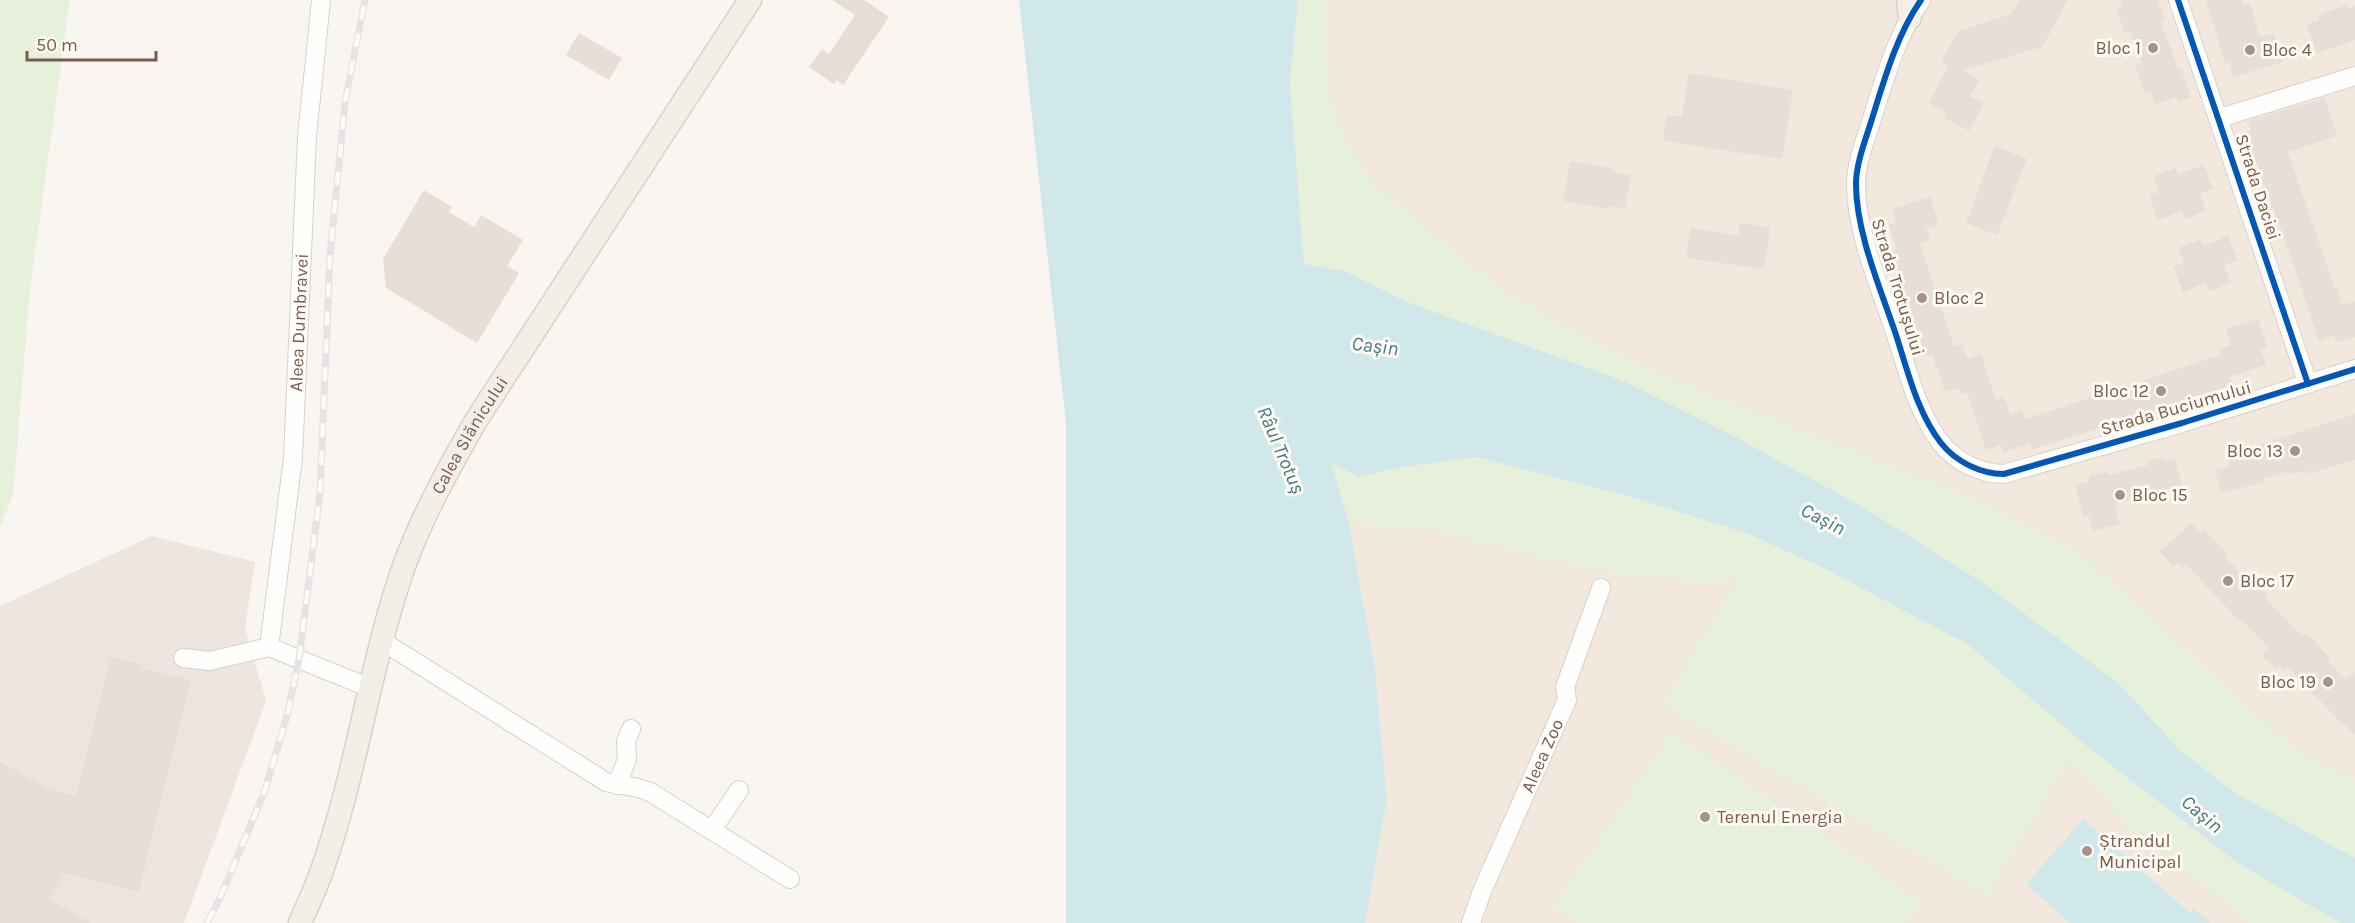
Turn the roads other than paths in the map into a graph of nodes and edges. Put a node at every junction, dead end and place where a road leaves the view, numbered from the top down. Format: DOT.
graph roads {
  1 [pos="321,0"];
  2 [pos="750,0"];
  3 [pos="2178,0"];
  4 [pos="1913,6"];
  5 [pos="2355,76"];
  6 [pos="2220,118"];
  7 [pos="2355,369"];
  8 [pos="2308,384"];
  9 [pos="2004,474"];
  10 [pos="1601,588"];
  11 [pos="382,641"];
  12 [pos="269,647"];
  13 [pos="183,658"];
  14 [pos="370,688"];
  15 [pos="631,729"];
  16 [pos="617,785"];
  17 [pos="739,790"];
  18 [pos="712,830"];
  19 [pos="790,879"];
  20 [pos="300,923"];
  21 [pos="1471,923"];
  1 -- 12 [label="street, Aleea Dumbravei"];
  2 -- 11 [label="main road, Calea Slănicului"];
  3 -- 6 [label="street, Strada Daciei"];
  4 -- 9 [label="street, Strada Trotușului"];
  5 -- 6 [label="street"];
  6 -- 8 [label="street, Strada Daciei"];
  7 -- 8 [label="street, Strada Buciumului"];
  8 -- 9 [label="street, Strada Buciumului"];
  10 -- 21 [label="street, Aleea Zoo"];
  11 -- 14 [label="main road, Calea Slănicului"];
  11 -- 16 [label="street"];
  12 -- 13 [label="street"];
  12 -- 14 [label="street"];
  14 -- 20 [label="main road, Calea Slănicului"];
  15 -- 16 [label="street"];
  16 -- 18 [label="street"];
  17 -- 18 [label="street"];
  18 -- 19 [label="street"];
}
